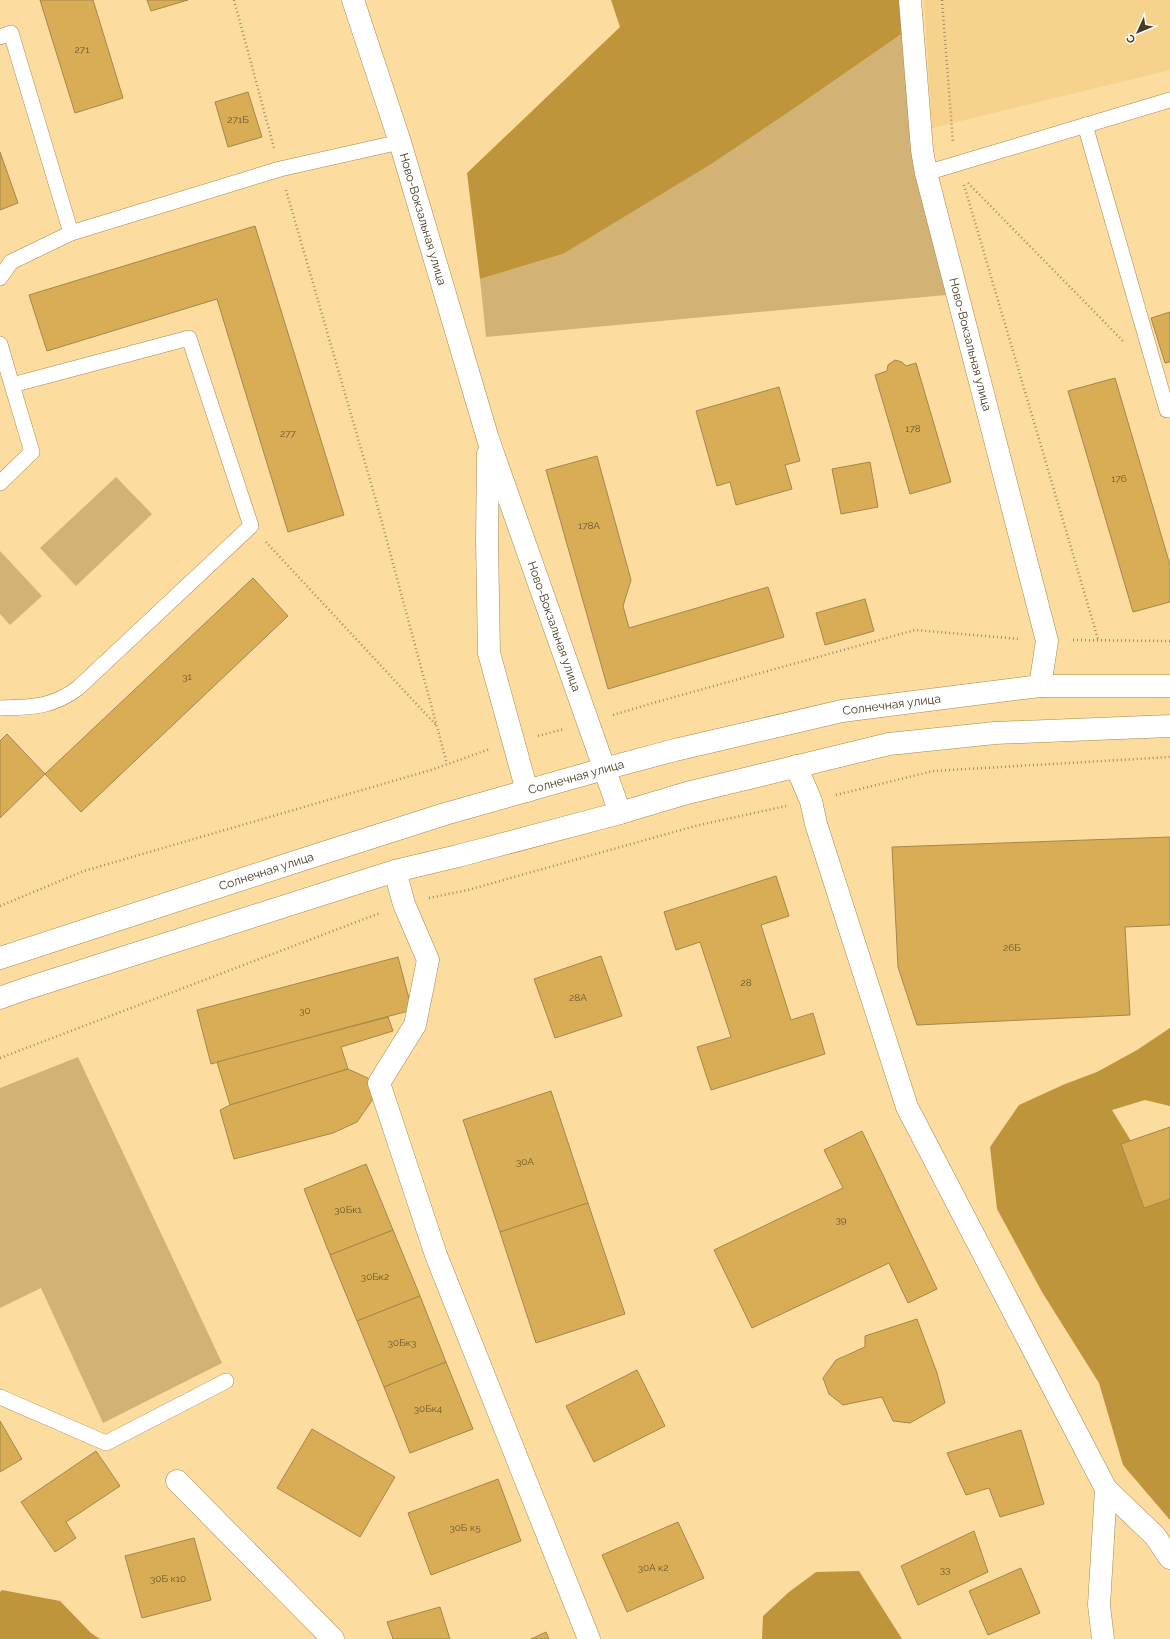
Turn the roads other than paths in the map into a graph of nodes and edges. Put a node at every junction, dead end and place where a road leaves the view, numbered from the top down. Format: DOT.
graph roads {
  1 [pos="353,0"];
  2 [pos="910,0"];
  3 [pos="0,36"];
  4 [pos="1170,100"];
  5 [pos="1085,125"];
  6 [pos="400,142"];
  7 [pos="926,173"];
  8 [pos="71,233"];
  9 [pos="0,278"];
  10 [pos="0,344"];
  11 [pos="12,385"];
  12 [pos="1170,410"];
  13 [pos="488,439"];
  14 [pos="0,483"];
  15 [pos="1040,686"];
  16 [pos="1170,686"];
  17 [pos="0,708"];
  18 [pos="1170,726"];
  19 [pos="796,766"];
  20 [pos="604,768"];
  21 [pos="527,792"];
  22 [pos="620,813"];
  23 [pos="395,871"];
  24 [pos="0,958"];
  25 [pos="0,998"];
  26 [pos="226,1381"];
  27 [pos="0,1397"];
  28 [pos="177,1481"];
  29 [pos="1106,1489"];
  30 [pos="1170,1558"];
  31 [pos="333,1639"];
  32 [pos="589,1639"];
  33 [pos="1103,1639"];
  1 -- 6 [label="street, Ново-Вокзальная улица"];
  2 -- 7 [label="street, Ново-Вокзальная улица"];
  3 -- 8 [label="lane"];
  4 -- 5 [label="lane"];
  5 -- 7 [label="lane"];
  5 -- 12 [label="lane"];
  6 -- 8 [label="lane"];
  6 -- 13 [label="street, Ново-Вокзальная улица"];
  7 -- 15 [label="street, Ново-Вокзальная улица"];
  8 -- 9 [label="lane"];
  10 -- 11 [label="lane"];
  11 -- 14 [label="lane"];
  11 -- 17 [label="lane"];
  13 -- 20 [label="street, Ново-Вокзальная улица"];
  13 -- 21 [label="street, Ново-Вокзальная улица"];
  15 -- 16 [label="street, Солнечная улица"];
  15 -- 20 [label="street, Солнечная улица"];
  18 -- 19 [label="street"];
  19 -- 22 [label="street"];
  19 -- 29 [label="street"];
  20 -- 21 [label="street, Солнечная улица"];
  20 -- 22 [label="street, Ново-Вокзальная улица"];
  21 -- 24 [label="street, Солнечная улица"];
  22 -- 23 [label="street"];
  23 -- 25 [label="street"];
  23 -- 32 [label="street"];
  26 -- 27 [label="lane"];
  28 -- 31 [label="street"];
  29 -- 30 [label="street"];
  29 -- 33 [label="street"];
}
